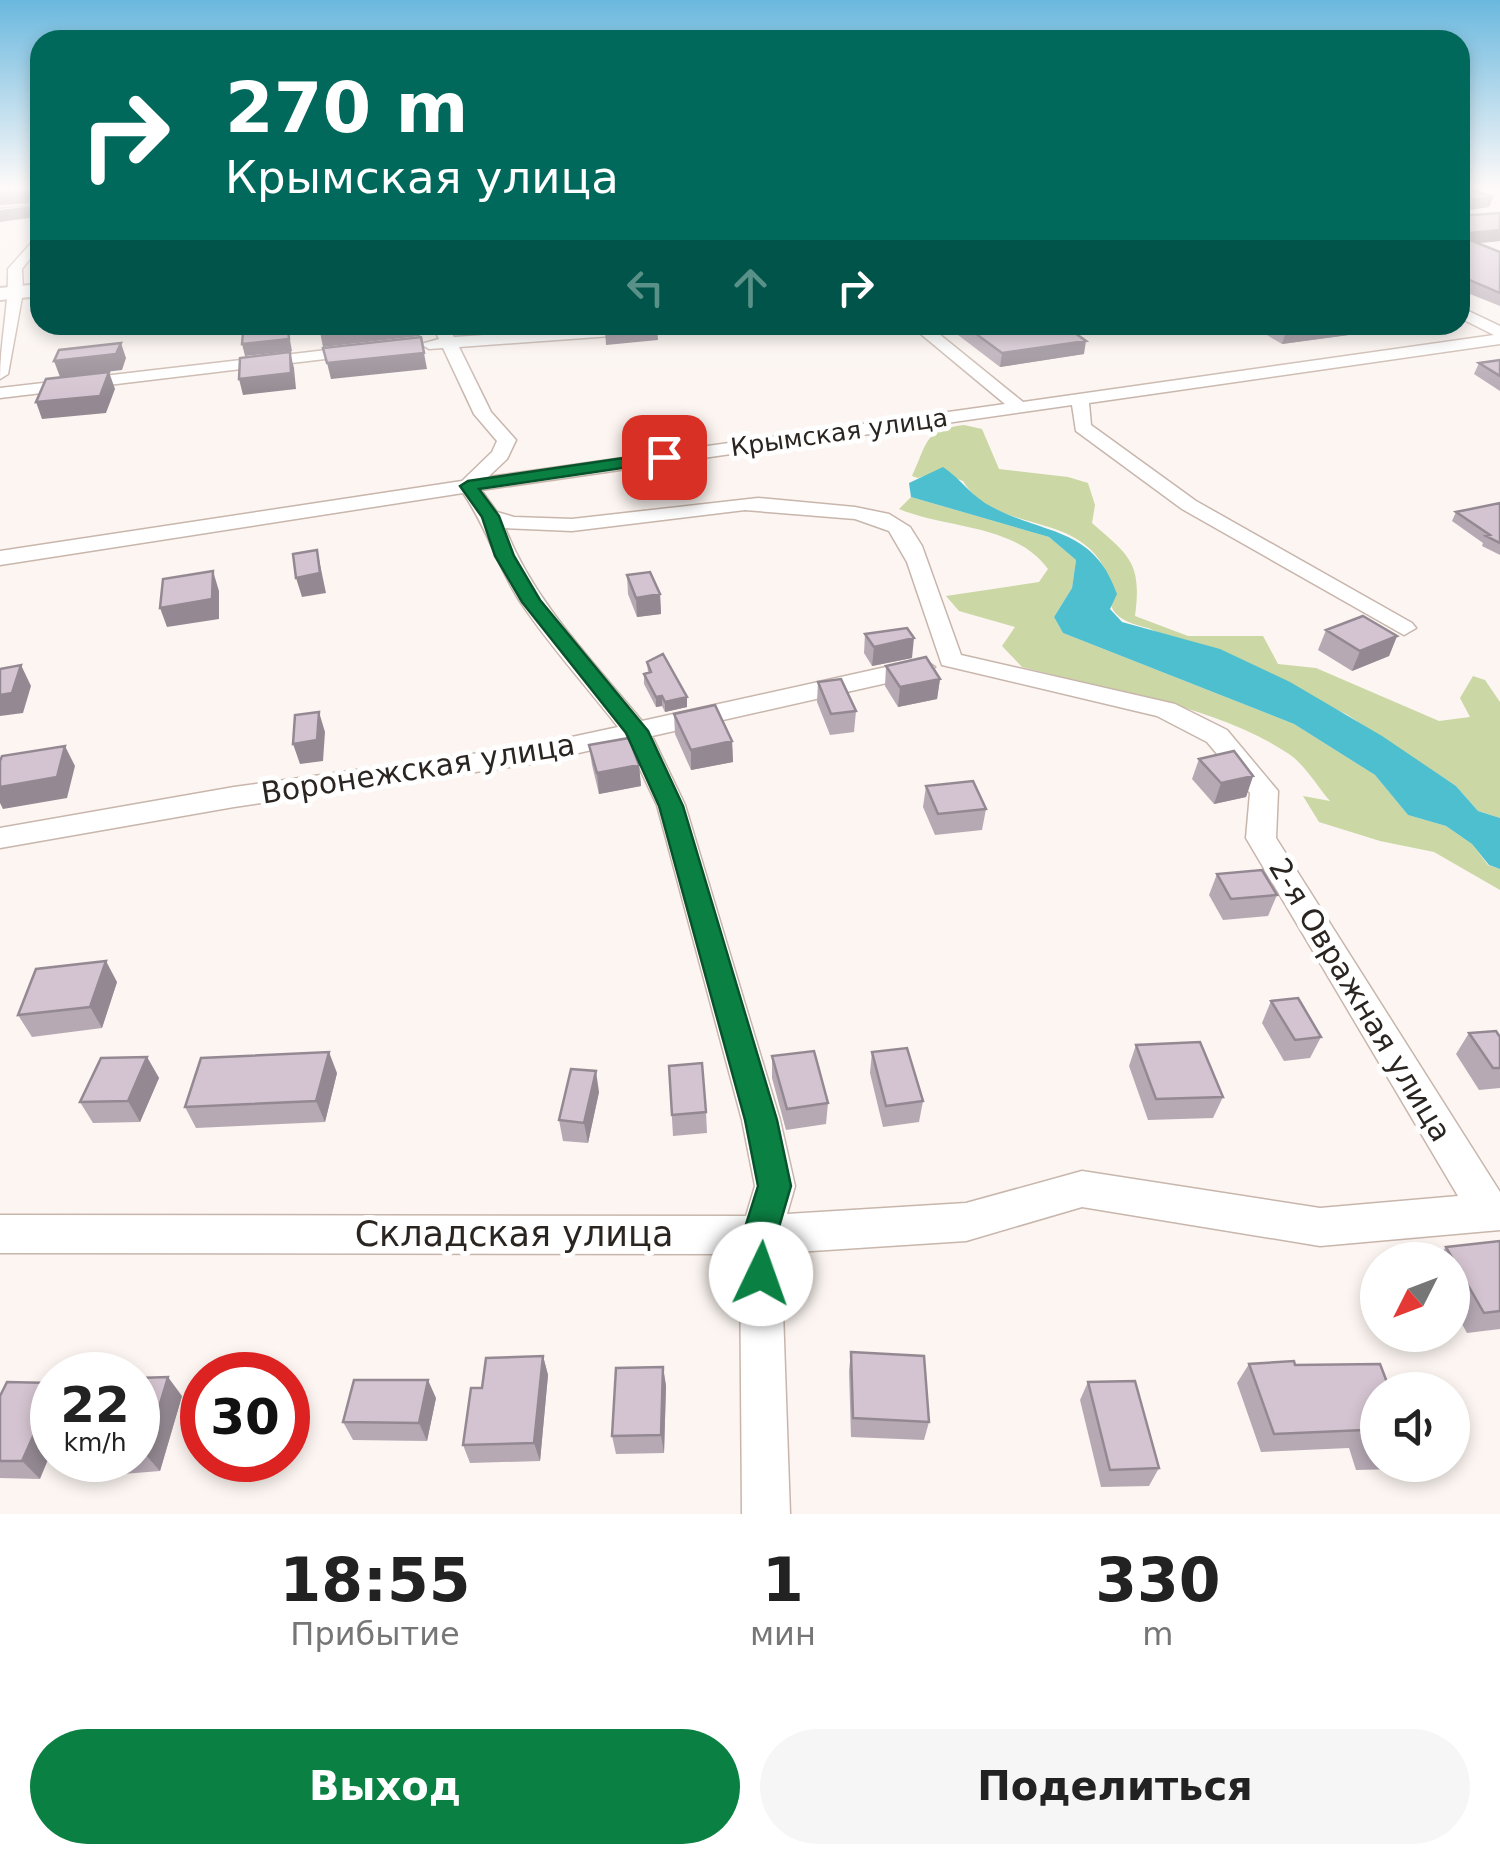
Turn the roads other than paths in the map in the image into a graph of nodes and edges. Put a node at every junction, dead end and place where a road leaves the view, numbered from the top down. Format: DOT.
graph roads {
  1 [pos="24,257"];
  2 [pos="8,293"];
  3 [pos="1470,317"];
  4 [pos="1500,332"];
  5 [pos="494,335"];
  6 [pos="930,335"];
  7 [pos="434,338"];
  8 [pos="1500,340"];
  9 [pos="385,348"];
  10 [pos="0,374"];
  11 [pos="0,393"];
  12 [pos="1080,397"];
  13 [pos="1018,406"];
  14 [pos="468,486"];
  15 [pos="490,516"];
  16 [pos="0,558"];
  17 [pos="1404,628"];
  18 [pos="951,660"];
  19 [pos="636,731"];
  20 [pos="0,838"];
  21 [pos="1495,1211"];
  22 [pos="0,1234"];
  23 [pos="760,1234"];
  24 [pos="766,1514"];
  1 -- 2 [label="street"];
  2 -- 10 [label="street"];
  3 -- 4 [label="street"];
  5 -- 7 [label="street"];
  6 -- 13 [label="street"];
  7 -- 14 [label="street"];
  8 -- 12 [label="street, Крымская улица"];
  9 -- 11 [label="street"];
  12 -- 13 [label="street, Крымская улица"];
  12 -- 17 [label="street"];
  13 -- 14 [label="street, Крымская улица"];
  14 -- 15 [label="street"];
  14 -- 16 [label="street, Крымская улица"];
  15 -- 18 [label="street"];
  15 -- 19 [label="street"];
  18 -- 19 [label="street, Воронежская улица"];
  18 -- 21 [label="street, 2-я Овражная улица"];
  19 -- 20 [label="street, Воронежская улица"];
  19 -- 23 [label="street"];
  21 -- 23 [label="street, Складская улица"];
  22 -- 23 [label="street, Складская улица"];
  23 -- 24 [label="street"];
}
